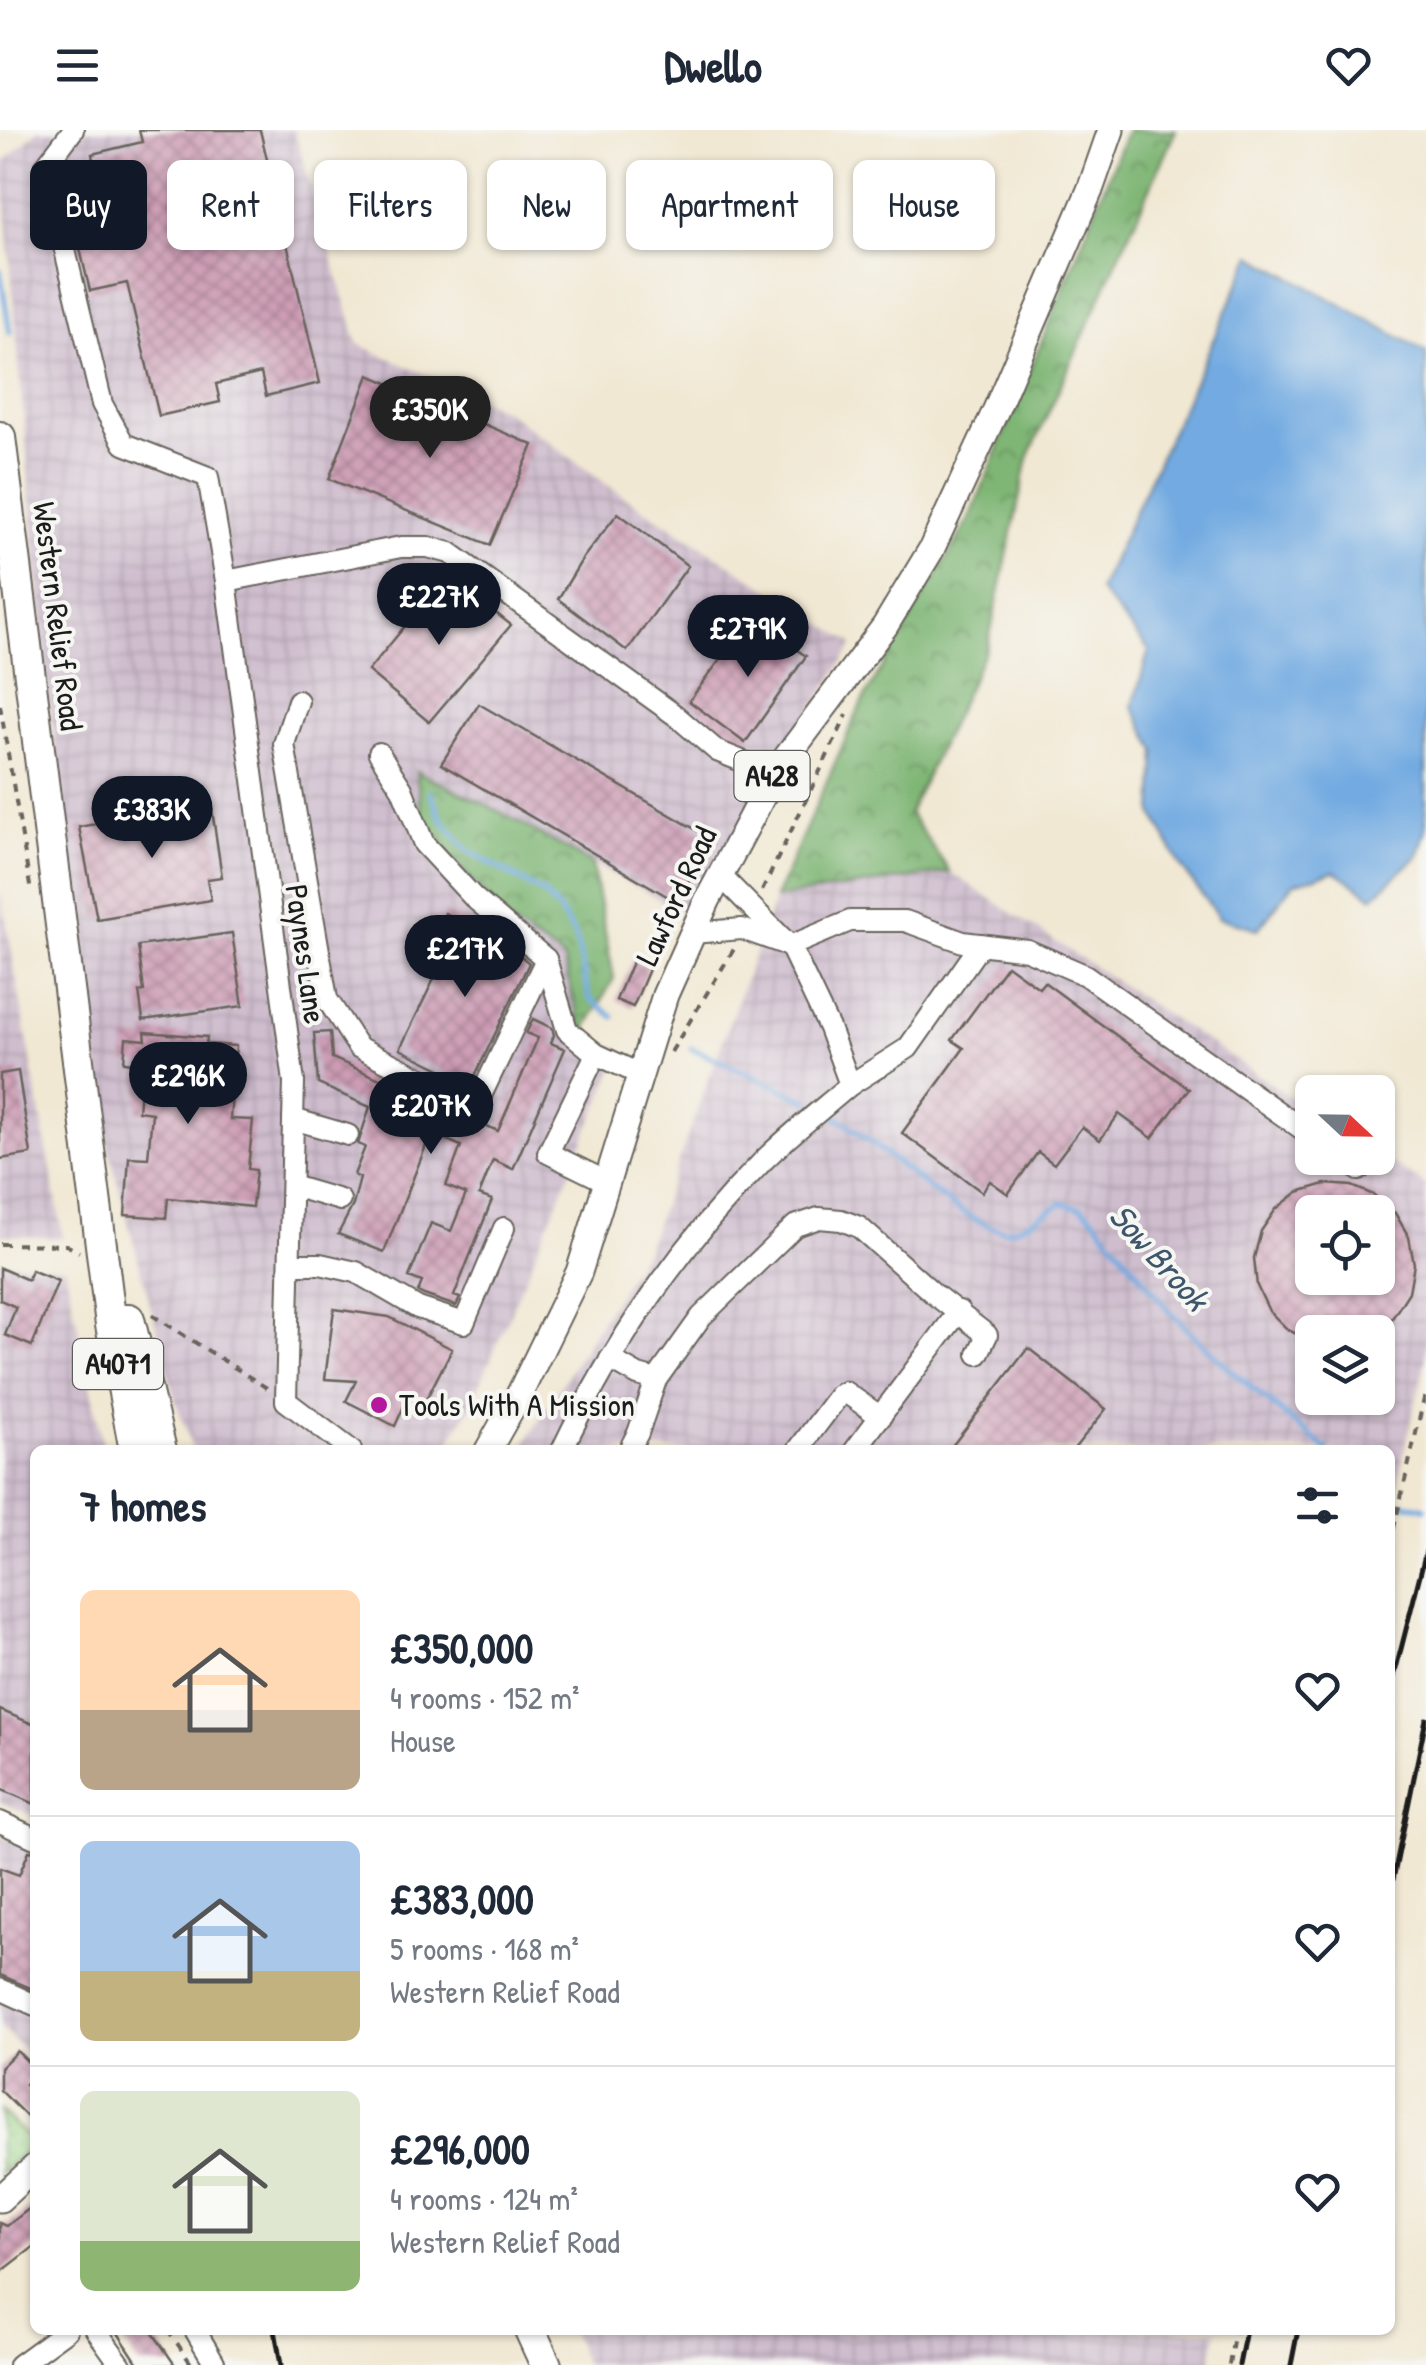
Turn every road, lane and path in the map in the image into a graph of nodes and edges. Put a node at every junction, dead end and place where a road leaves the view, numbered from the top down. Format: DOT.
graph roads {
  1 [pos="74,130"];
  2 [pos="1112,130"];
  3 [pos="0,437"];
  4 [pos="226,580"];
  5 [pos="298,701"];
  6 [pos="0,705"];
  7 [pos="379,753"];
  8 [pos="774,774"];
  9 [pos="720,874"];
  10 [pos="32,895"];
  11 [pos="692,934"];
  12 [pos="981,944"];
  13 [pos="790,946"];
  14 [pos="546,959"];
  15 [pos="596,1054"];
  16 [pos="638,1074"];
  17 [pos="850,1085"];
  18 [pos="294,1119"];
  19 [pos="1295,1124"];
  20 [pos="348,1135"];
  21 [pos="90,1161"];
  22 [pos="607,1182"];
  23 [pos="292,1186"];
  24 [pos="340,1200"];
  25 [pos="504,1228"];
  26 [pos="0,1244"];
  27 [pos="92,1260"];
  28 [pos="290,1264"];
  29 [pos="959,1311"];
  30 [pos="140,1318"];
  31 [pos="978,1354"];
  32 [pos="610,1359"];
  33 [pos="656,1380"];
  34 [pos="1426,1390"];
  35 [pos="286,1401"];
  36 [pos="881,1417"];
  37 [pos="135,1445"];
  38 [pos="160,1445"];
  39 [pos="344,1445"];
  40 [pos="491,1445"];
  41 [pos="565,1445"];
  42 [pos="632,1445"];
  43 [pos="802,1445"];
  44 [pos="860,1445"];
  45 [pos="1395,1523"];
  46 [pos="2,1828"];
  47 [pos="30,1836"];
  48 [pos="0,1989"];
  49 [pos="30,2004"];
  50 [pos="30,2172"];
  51 [pos="0,2199"];
  52 [pos="60,2335"];
  53 [pos="100,2335"];
  54 [pos="171,2335"];
  55 [pos="198,2335"];
  56 [pos="532,2335"];
  57 [pos="1235,2335"];
  58 [pos="214,2362"];
  59 [pos="19,2365"];
  60 [pos="121,2365"];
  61 [pos="192,2365"];
  62 [pos="546,2365"];
  63 [pos="1229,2365"];
  1 -- 4 [label="street, Paynes Lane"];
  2 -- 8 [label="main road, Lawford Road / A428"];
  3 -- 21 [label="highway, Western Relief Road / A4071"];
  4 -- 8 [label="street"];
  4 -- 18 [label="street, Paynes Lane"];
  5 -- 14 [label="street"];
  6 -- 10 [label="path"];
  7 -- 14 [label="street"];
  8 -- 9 [label="main road, Lawford Road / A428"];
  9 -- 11 [label="main road, Lawford Road / A428"];
  9 -- 13 [label="street"];
  11 -- 13 [label="street"];
  11 -- 16 [label="main road, Lawford Road / A428"];
  12 -- 13 [label="street"];
  12 -- 17 [label="street"];
  12 -- 19 [label="street"];
  13 -- 17 [label="street"];
  14 -- 15 [label="street"];
  15 -- 16 [label="street"];
  15 -- 22 [label="street"];
  16 -- 22 [label="main road, Lawford Road / A428"];
  17 -- 32 [label="street"];
  18 -- 20 [label="street"];
  18 -- 23 [label="street, Paynes Lane"];
  21 -- 37 [label="highway, Western Relief Road / A4071"];
  21 -- 38 [label="highway, Western Relief Road / A4071"];
  22 -- 40 [label="main road, Lawford Road / A428"];
  23 -- 24 [label="street"];
  23 -- 28 [label="street, Paynes Lane"];
  25 -- 28 [label="street"];
  26 -- 27 [label="path"];
  28 -- 35 [label="street, Paynes Lane"];
  29 -- 31 [label="street"];
  29 -- 33 [label="street"];
  29 -- 36 [label="street"];
  30 -- 35 [label="path"];
  32 -- 33 [label="street"];
  32 -- 41 [label="street"];
  33 -- 42 [label="street"];
  34 -- 45 [label="path"];
  35 -- 39 [label="street"];
  36 -- 43 [label="street"];
  36 -- 44 [label="street"];
  46 -- 47 [label="street"];
  48 -- 49 [label="street"];
  50 -- 51 [label="main road"];
  52 -- 59 [label="street"];
  53 -- 60 [label="street"];
  54 -- 61 [label="path"];
  55 -- 58 [label="street"];
  56 -- 62 [label="highway"];
  57 -- 63 [label="path"];
}
